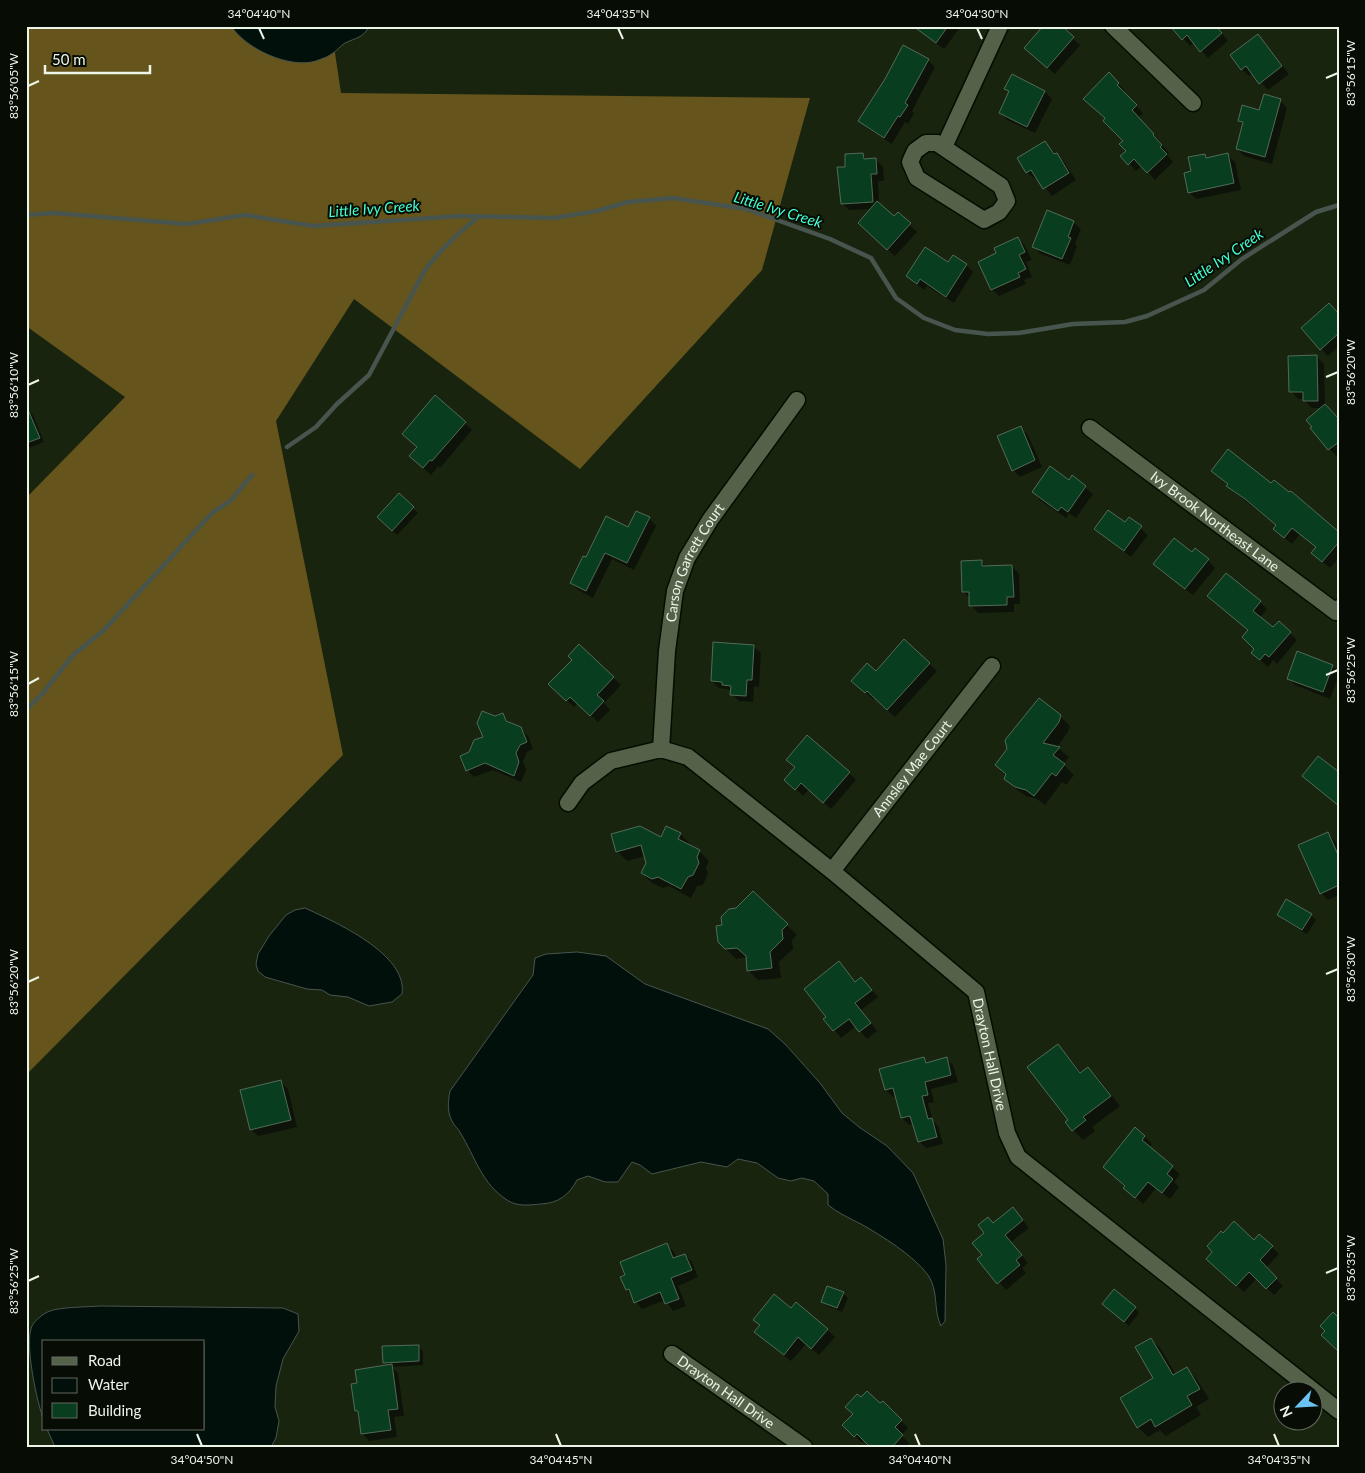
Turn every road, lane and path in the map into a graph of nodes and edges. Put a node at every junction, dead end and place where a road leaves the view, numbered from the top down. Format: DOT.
graph roads {
  1 [pos="1000,26"];
  2 [pos="1113,26"];
  3 [pos="1193,103"];
  4 [pos="944,148"];
  5 [pos="797,400"];
  6 [pos="1090,428"];
  7 [pos="1339,608"];
  8 [pos="992,666"];
  9 [pos="661,749"];
  10 [pos="568,803"];
  11 [pos="832,870"];
  12 [pos="672,1354"];
  13 [pos="1339,1411"];
  14 [pos="804,1447"];
  1 -- 4 [label="street"];
  2 -- 3 [label="street"];
  4 -- 4 [label="street"];
  5 -- 9 [label="street, Carson Garrett Court"];
  6 -- 7 [label="street, Ivy Brook Northeast Lane"];
  8 -- 11 [label="street, Annsley Mae Court"];
  9 -- 10 [label="street"];
  9 -- 11 [label="street, Drayton Hall Drive"];
  11 -- 13 [label="street, Drayton Hall Drive"];
  12 -- 14 [label="street, Drayton Hall Drive"];
}
